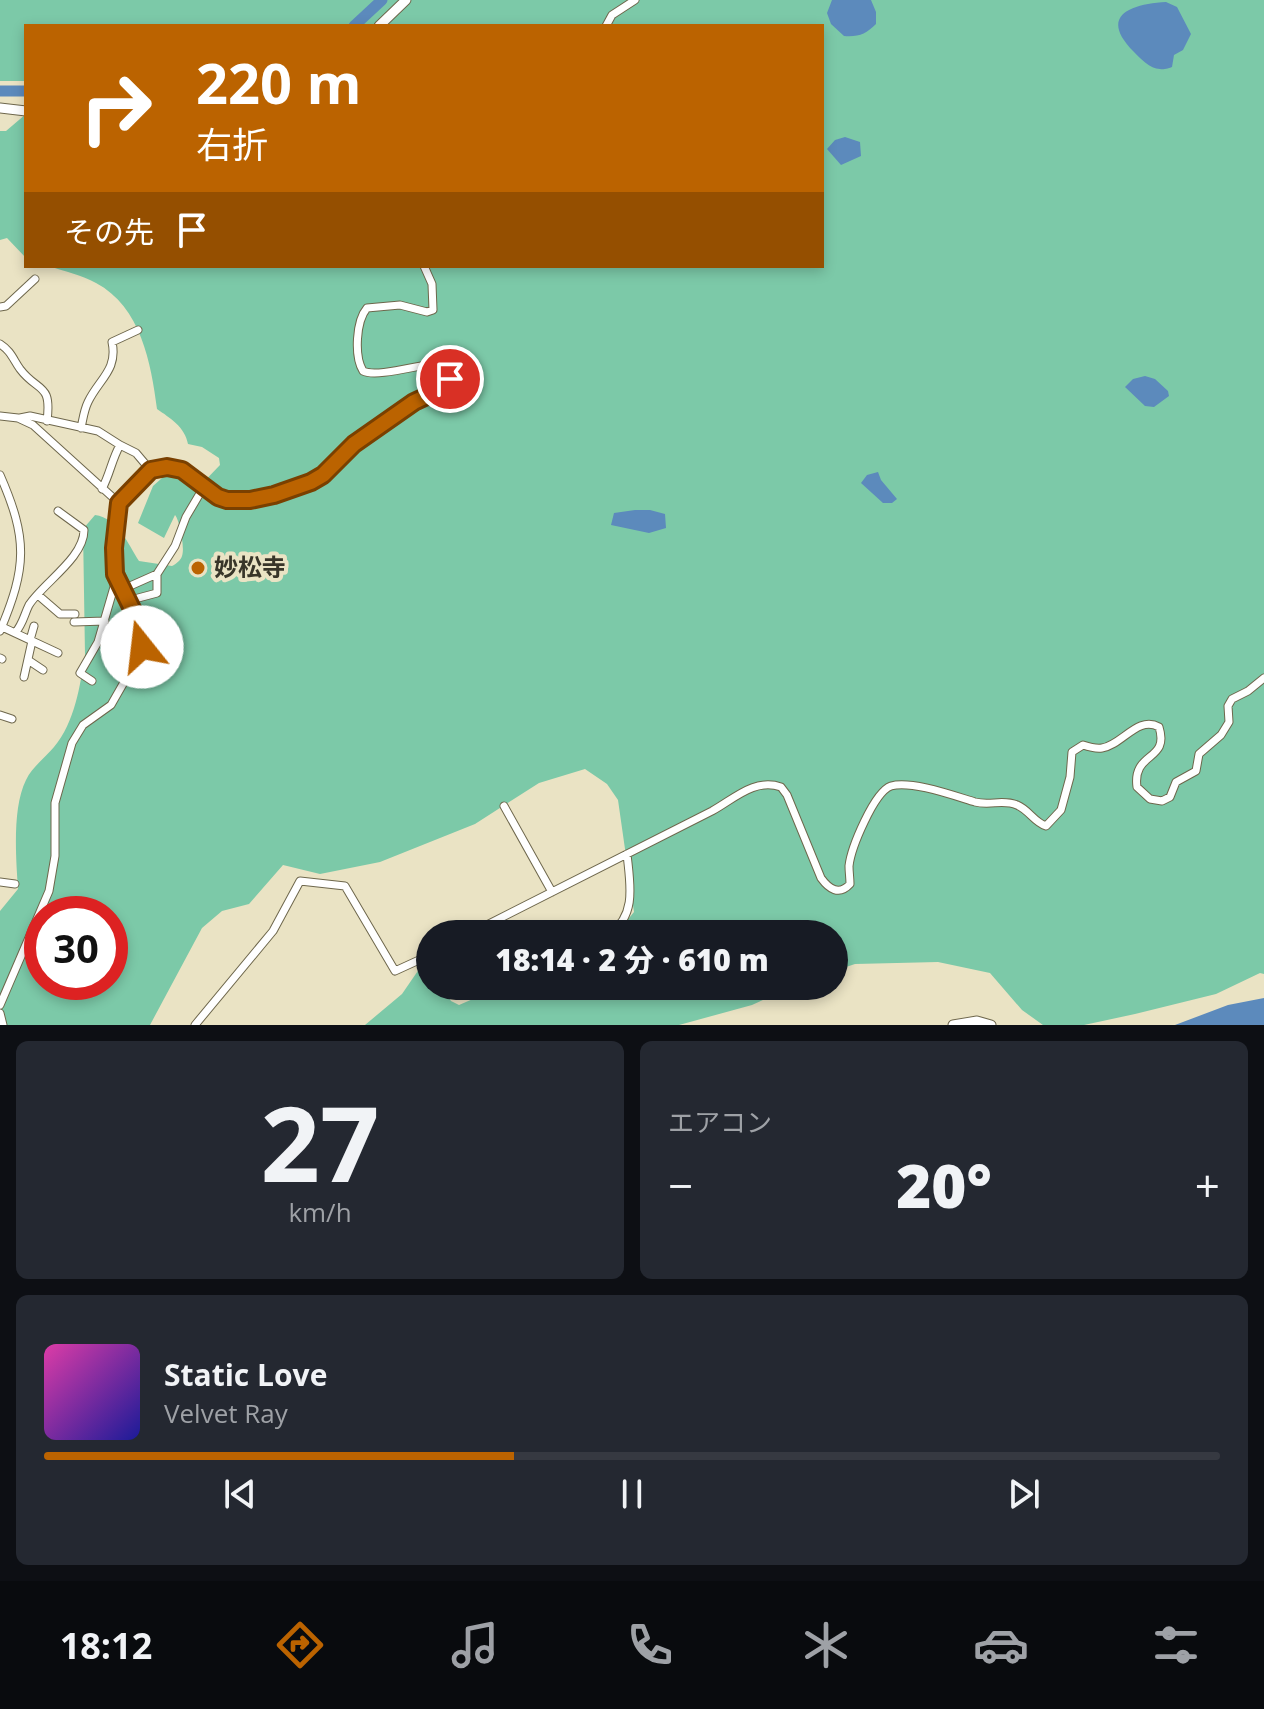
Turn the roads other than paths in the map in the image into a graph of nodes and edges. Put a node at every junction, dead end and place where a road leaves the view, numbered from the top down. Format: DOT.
graph roads {
  1 [pos="406,0"];
  2 [pos="635,0"];
  3 [pos="381,24"];
  4 [pos="607,24"];
  5 [pos="0,108"];
  6 [pos="24,111"];
  7 [pos="425,268"];
  8 [pos="35,279"];
  9 [pos="0,307"];
  10 [pos="138,330"];
  11 [pos="0,344"];
  12 [pos="0,416"];
  13 [pos="18,418"];
  14 [pos="47,421"];
  15 [pos="81,428"];
  16 [pos="120,445"];
  17 [pos="0,475"];
  18 [pos="143,479"];
  19 [pos="102,489"];
  20 [pos="199,495"];
  21 [pos="119,503"];
  22 [pos="58,511"];
  23 [pos="115,574"];
  24 [pos="157,574"];
  25 [pos="121,590"];
  26 [pos="38,595"];
  27 [pos="127,601"];
  28 [pos="104,623"];
  29 [pos="34,626"];
  30 [pos="1,628"];
  31 [pos="117,630"];
  32 [pos="15,633"];
  33 [pos="31,640"];
  34 [pos="58,653"];
  35 [pos="28,660"];
  36 [pos="43,670"];
  37 [pos="24,677"];
  38 [pos="1264,678"];
  39 [pos="92,681"];
  40 [pos="0,715"];
  41 [pos="12,719"];
  42 [pos="504,806"];
  43 [pos="627,854"];
  44 [pos="0,882"];
  45 [pos="15,884"];
  46 [pos="552,892"];
  47 [pos="497,920"];
  48 [pos="623,920"];
  49 [pos="416,963"];
  50 [pos="0,1005"];
  51 [pos="0,1013"];
  52 [pos="3,1025"];
  53 [pos="195,1025"];
  54 [pos="953,1025"];
  55 [pos="991,1025"];
  1 -- 3 [label="main road"];
  2 -- 4 [label="street"];
  5 -- 6 [label="main road"];
  7 -- 18 [label="street"];
  8 -- 9 [label="street"];
  10 -- 15 [label="street"];
  11 -- 14 [label="street"];
  12 -- 13 [label="street"];
  13 -- 14 [label="street"];
  13 -- 19 [label="street"];
  14 -- 15 [label="street"];
  15 -- 16 [label="street"];
  16 -- 18 [label="street"];
  16 -- 19 [label="street"];
  17 -- 30 [label="street"];
  18 -- 21 [label="street"];
  19 -- 21 [label="street"];
  20 -- 24 [label="street"];
  21 -- 23 [label="street"];
  22 -- 26 [label="street"];
  23 -- 25 [label="street"];
  23 -- 28 [label="street"];
  24 -- 25 [label="street"];
  24 -- 27 [label="street"];
  25 -- 27 [label="street"];
  26 -- 28 [label="street"];
  26 -- 32 [label="street"];
  27 -- 50 [label="street"];
  28 -- 31 [label="street"];
  28 -- 39 [label="street"];
  29 -- 33 [label="street"];
  30 -- 32 [label="street"];
  32 -- 33 [label="street"];
  33 -- 34 [label="street"];
  33 -- 35 [label="street"];
  35 -- 36 [label="street"];
  35 -- 37 [label="street"];
  38 -- 43 [label="street"];
  40 -- 41 [label="street"];
  42 -- 46 [label="street"];
  43 -- 46 [label="street"];
  43 -- 48 [label="street"];
  44 -- 45 [label="street"];
  46 -- 47 [label="street"];
  49 -- 53 [label="street"];
  51 -- 52 [label="street"];
  54 -- 55 [label="main road"];
}
